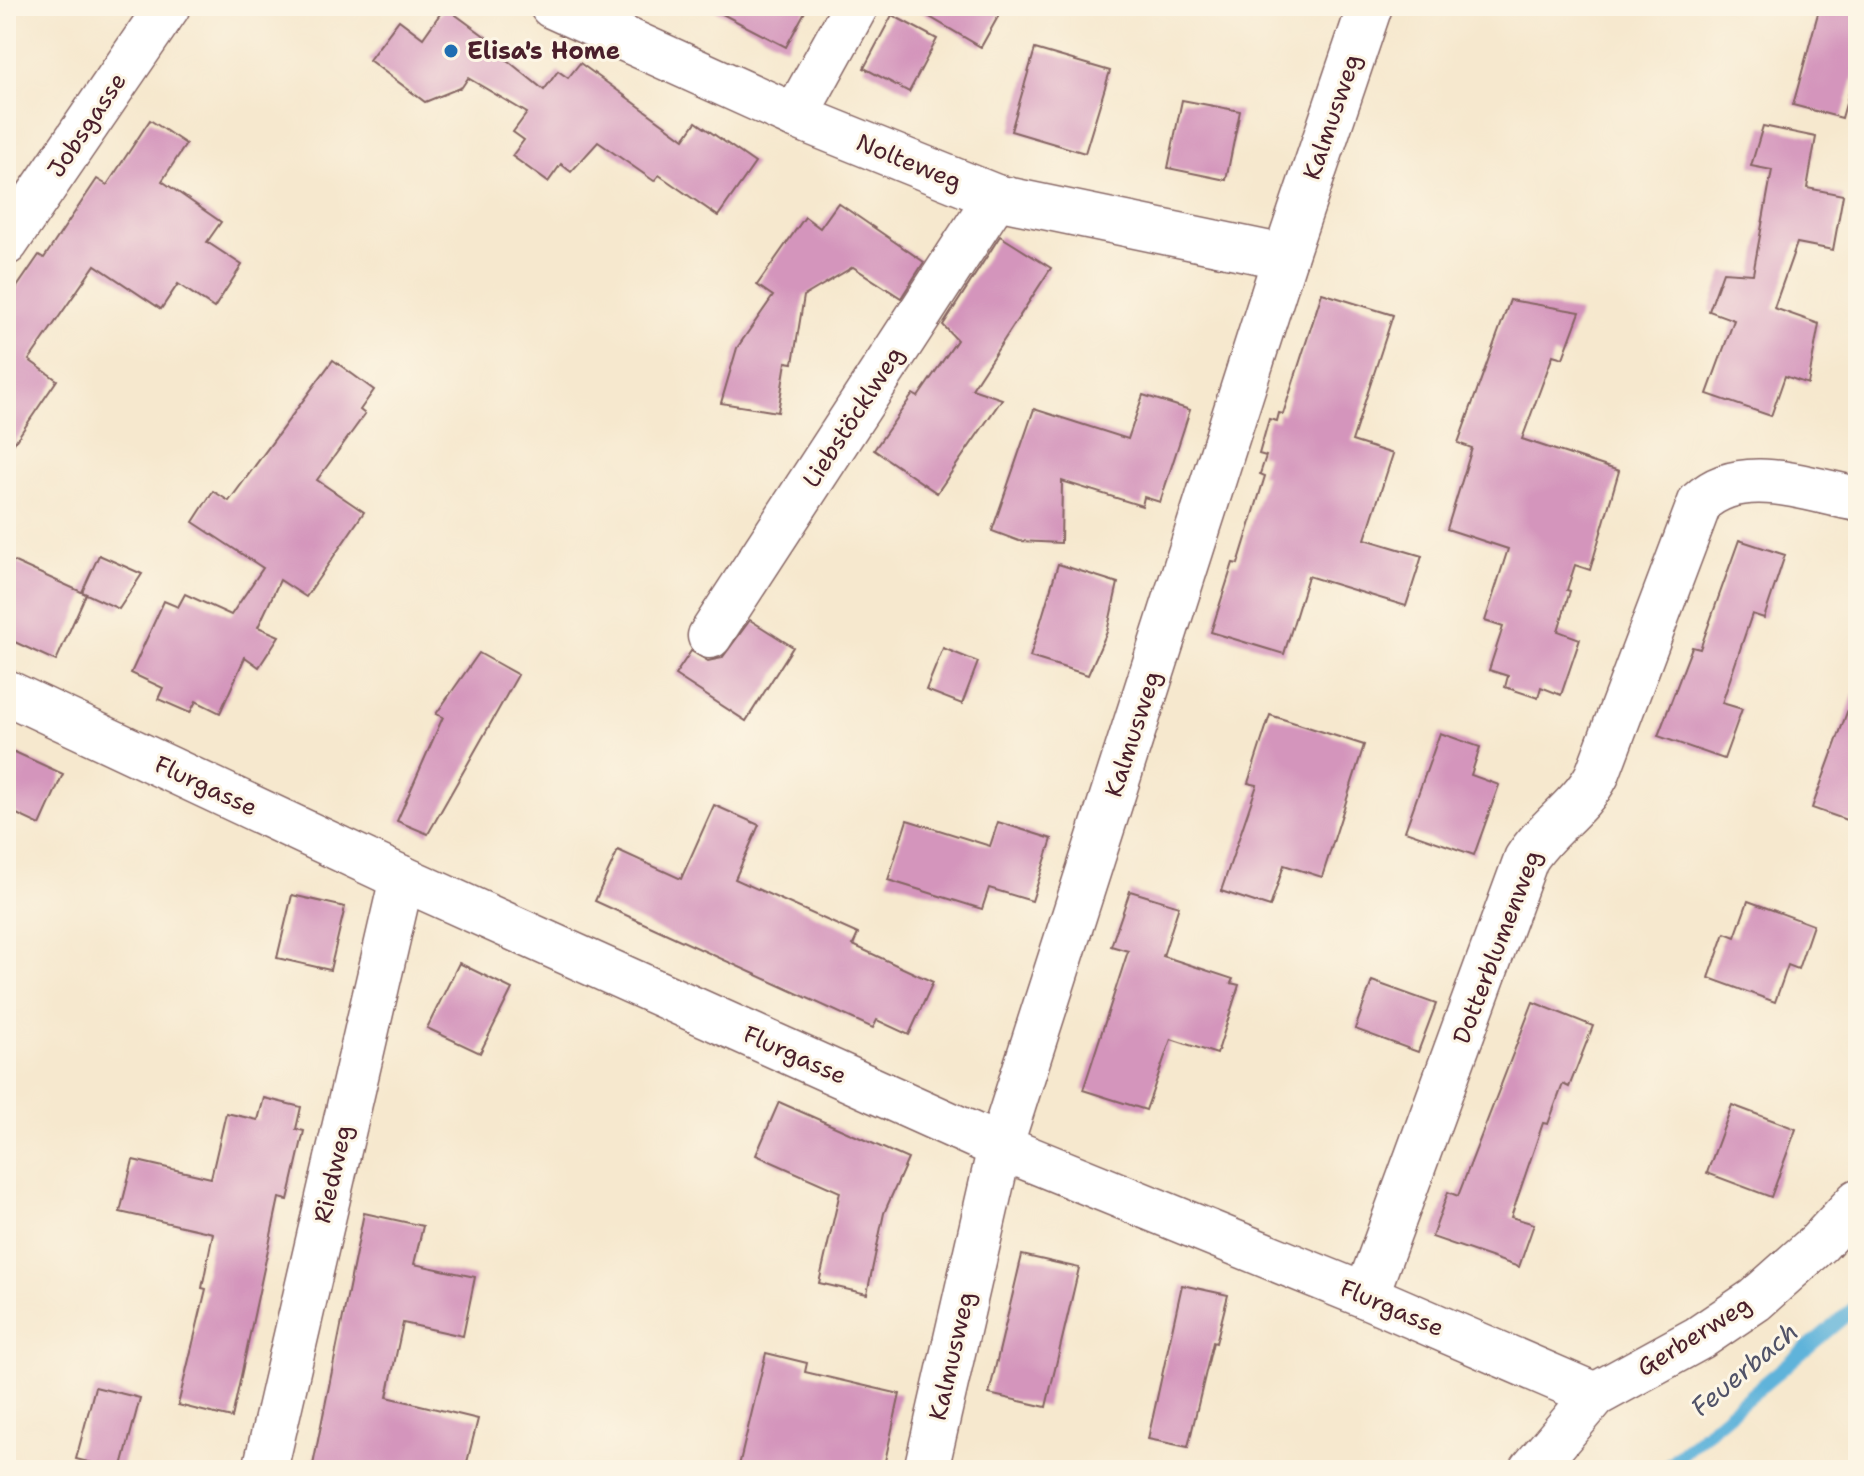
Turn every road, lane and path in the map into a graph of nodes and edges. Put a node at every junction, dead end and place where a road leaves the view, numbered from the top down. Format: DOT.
graph roads {
  1 [pos="168,6"];
  2 [pos="552,6"];
  3 [pos="856,6"];
  4 [pos="1370,6"];
  5 [pos="795,116"];
  6 [pos="996,197"];
  7 [pos="6,243"];
  8 [pos="1285,257"];
  9 [pos="1858,499"];
  10 [pos="710,636"];
  11 [pos="6,692"];
  12 [pos="402,878"];
  13 [pos="1000,1147"];
  14 [pos="1858,1201"];
  15 [pos="1366,1296"];
  16 [pos="1595,1395"];
  17 [pos="265,1470"];
  18 [pos="926,1470"];
  19 [pos="1532,1470"];
  1 -- 7 [label="street, Jobsgasse"];
  2 -- 5 [label="street, Nolteweg"];
  3 -- 5 [label="street"];
  4 -- 8 [label="street, Kalmusweg"];
  5 -- 6 [label="street, Nolteweg"];
  6 -- 8 [label="street, Nolteweg"];
  6 -- 10 [label="street, Liebstöcklweg"];
  8 -- 13 [label="street, Kalmusweg"];
  9 -- 15 [label="street, Dotterblumenweg"];
  11 -- 12 [label="street, Flurgasse"];
  12 -- 13 [label="street, Flurgasse"];
  12 -- 17 [label="street, Riedweg"];
  13 -- 15 [label="street, Flurgasse"];
  13 -- 18 [label="street, Kalmusweg"];
  14 -- 16 [label="street, Gerberweg"];
  15 -- 16 [label="street, Flurgasse"];
  16 -- 19 [label="street, Gerberweg"];
}
